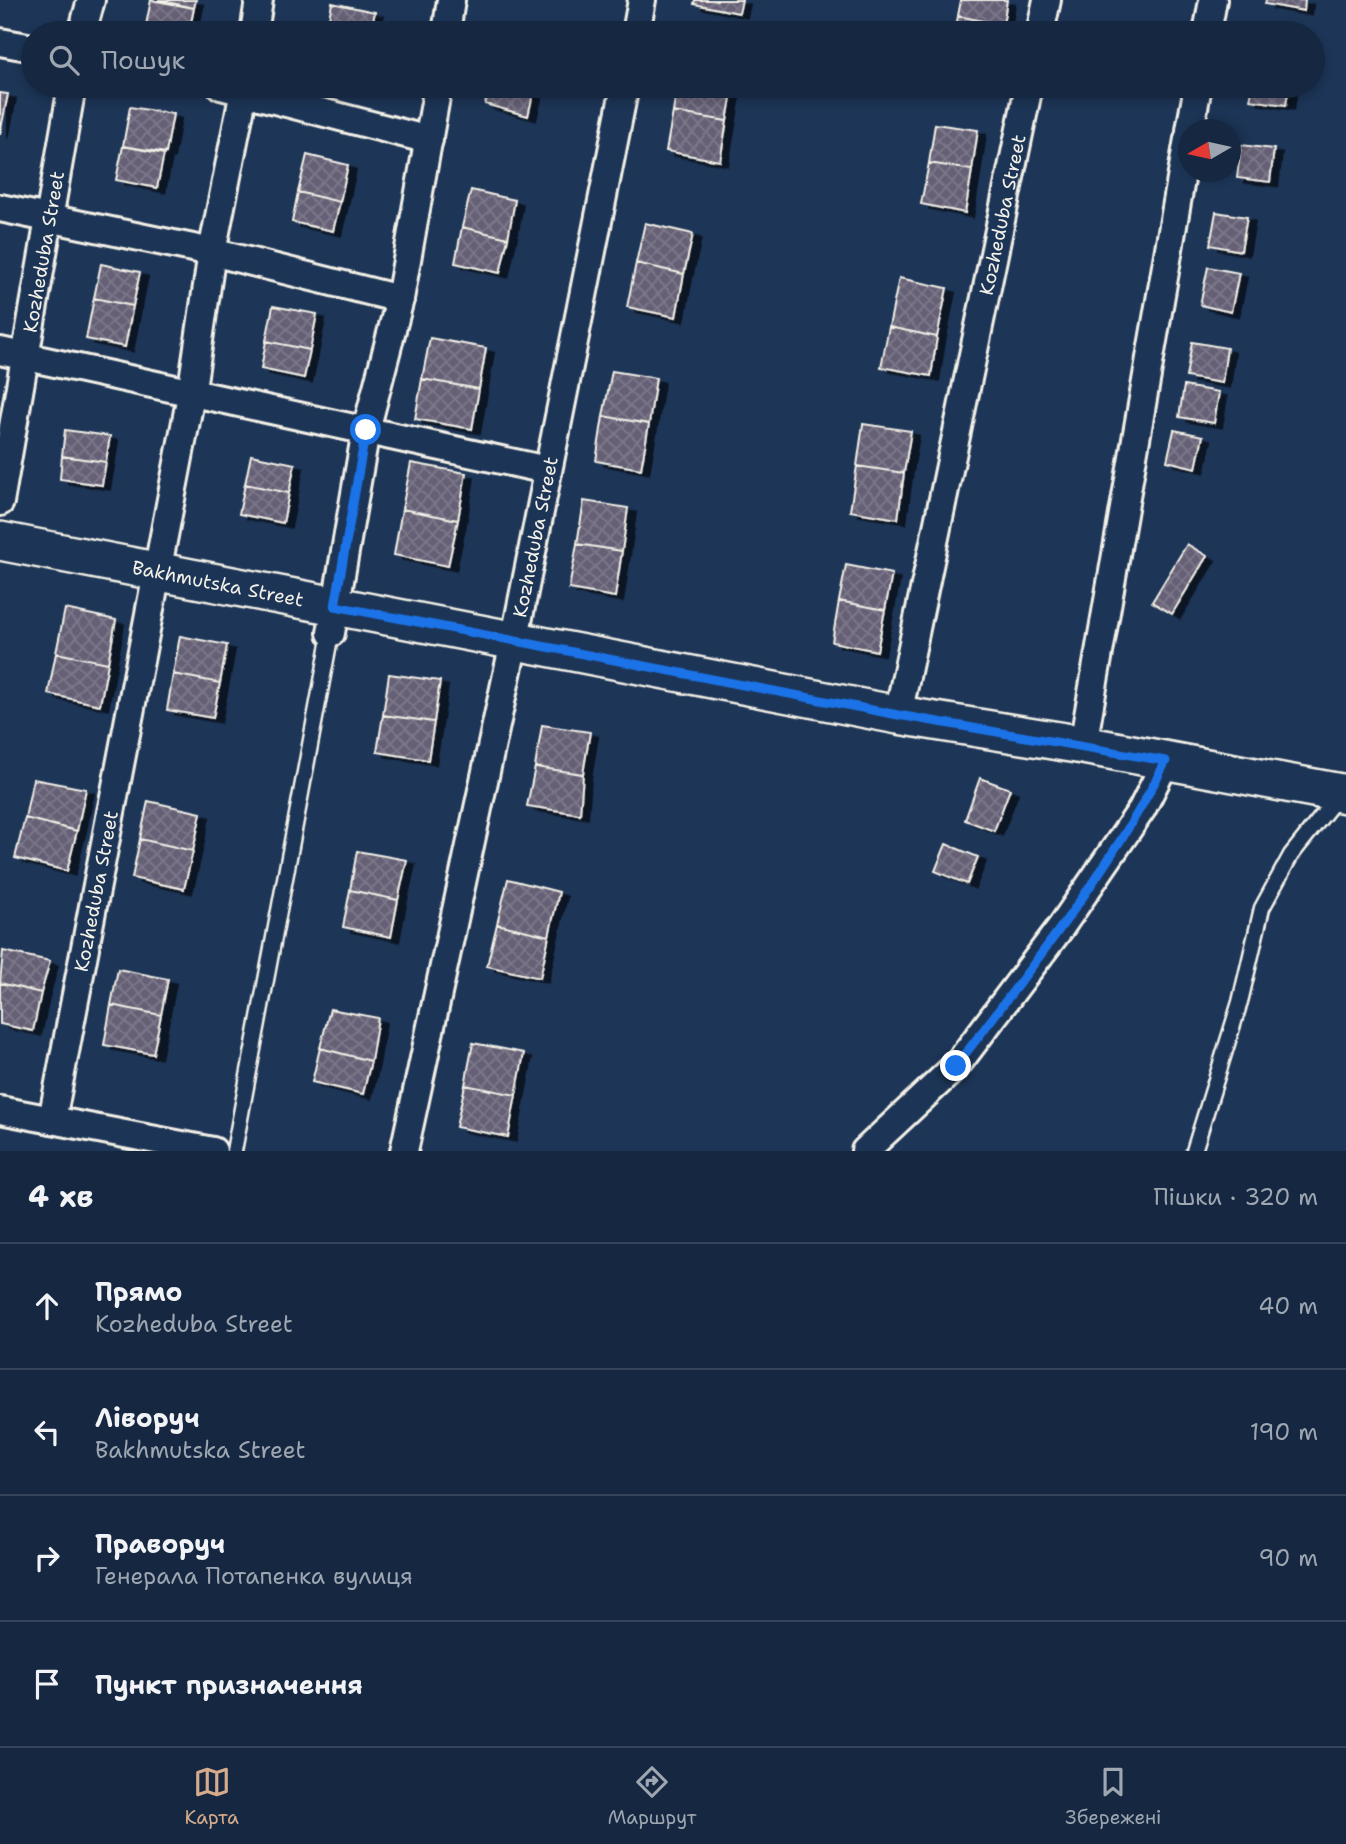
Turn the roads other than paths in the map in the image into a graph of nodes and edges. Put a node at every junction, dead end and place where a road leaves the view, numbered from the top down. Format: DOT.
graph roads {
  1 [pos="91,0"];
  2 [pos="259,0"];
  3 [pos="451,0"];
  4 [pos="642,0"];
  5 [pos="1047,0"];
  6 [pos="1213,0"];
  7 [pos="85,21"];
  8 [pos="256,21"];
  9 [pos="448,21"];
  10 [pos="638,21"];
  11 [pos="1043,21"];
  12 [pos="1209,21"];
  13 [pos="0,42"];
  14 [pos="21,46"];
  15 [pos="70,98"];
  16 [pos="235,98"];
  17 [pos="278,98"];
  18 [pos="436,98"];
  19 [pos="623,98"];
  20 [pos="1027,98"];
  21 [pos="1196,98"];
  22 [pos="1192,119"];
  23 [pos="429,139"];
  24 [pos="1181,182"];
  25 [pos="0,208"];
  26 [pos="50,218"];
  27 [pos="212,252"];
  28 [pos="400,299"];
  29 [pos="0,351"];
  30 [pos="27,357"];
  31 [pos="191,395"];
  32 [pos="366,430"];
  33 [pos="547,470"];
  34 [pos="0,502"];
  35 [pos="0,541"];
  36 [pos="156,569"];
  37 [pos="333,620"];
  38 [pos="514,642"];
  39 [pos="898,715"];
  40 [pos="1083,745"];
  41 [pos="1166,761"];
  42 [pos="1343,794"];
  43 [pos="0,1110"];
  44 [pos="52,1120"];
  45 [pos="213,1151"];
  46 [pos="234,1151"];
  47 [pos="404,1151"];
  48 [pos="865,1151"];
  49 [pos="1194,1151"];
  1 -- 7 [label="street"];
  2 -- 8 [label="street"];
  3 -- 9 [label="street"];
  4 -- 10 [label="street"];
  5 -- 11 [label="street"];
  6 -- 12 [label="street"];
  13 -- 14 [label="street"];
  15 -- 26 [label="street, Kozheduba Street"];
  16 -- 27 [label="street, Kozheduba Street"];
  17 -- 23 [label="street"];
  18 -- 23 [label="street"];
  19 -- 33 [label="street, Kozheduba Street"];
  20 -- 39 [label="street, Kozheduba Street"];
  21 -- 22 [label="street"];
  23 -- 28 [label="street"];
  24 -- 40 [label="street"];
  25 -- 26 [label="street"];
  26 -- 27 [label="street"];
  26 -- 30 [label="street, Kozheduba Street"];
  27 -- 28 [label="street"];
  27 -- 31 [label="street, Kozheduba Street"];
  28 -- 32 [label="street"];
  29 -- 30 [label="street"];
  30 -- 31 [label="street"];
  30 -- 34 [label="street, Kozheduba Street"];
  31 -- 32 [label="street"];
  31 -- 36 [label="street, Kozheduba Street"];
  32 -- 33 [label="street"];
  32 -- 37 [label="street"];
  33 -- 38 [label="street, Kozheduba Street"];
  35 -- 36 [label="main road, Bakhmutska Street"];
  36 -- 37 [label="main road, Bakhmutska Street"];
  36 -- 44 [label="street, Kozheduba Street"];
  37 -- 38 [label="main road, Bakhmutska Street"];
  37 -- 46 [label="lane"];
  38 -- 39 [label="main road, Bakhmutska Street"];
  38 -- 47 [label="street, Kozheduba Street"];
  39 -- 40 [label="main road, Bakhmutska Street"];
  40 -- 41 [label="main road, Bakhmutska Street"];
  41 -- 42 [label="main road, Bakhmutska Street"];
  41 -- 48 [label="street"];
  42 -- 49 [label="lane"];
  43 -- 44 [label="street"];
  44 -- 45 [label="street"];
}
